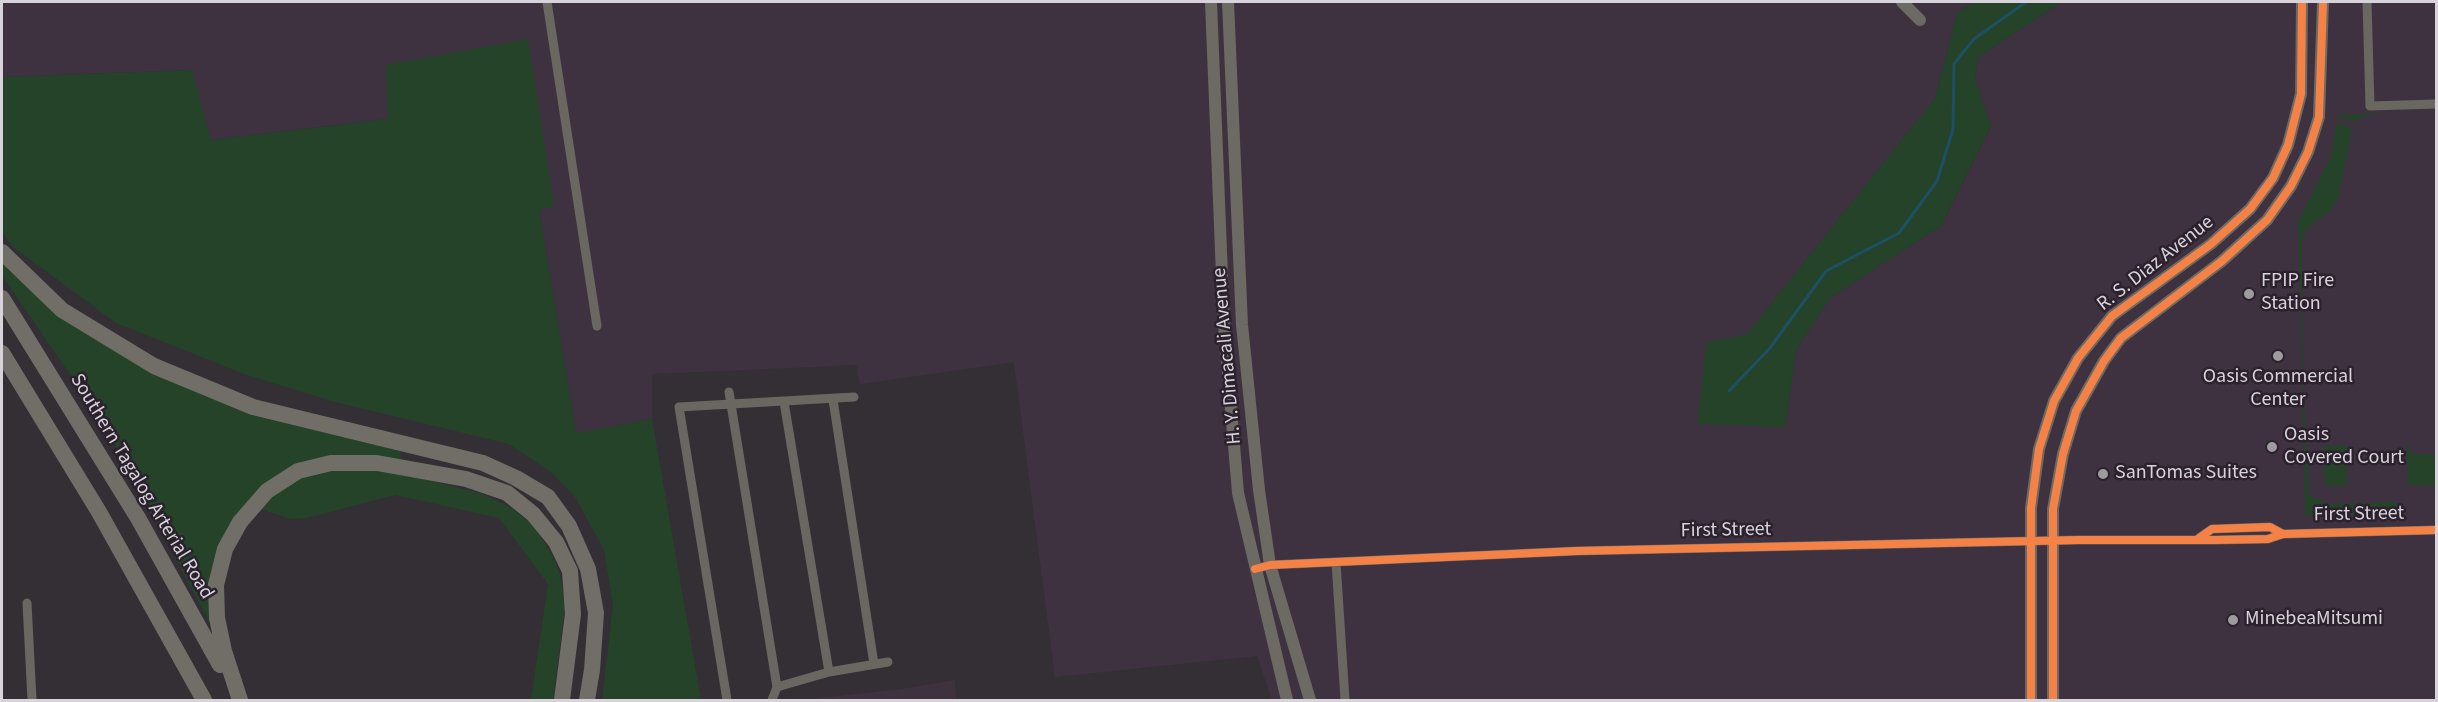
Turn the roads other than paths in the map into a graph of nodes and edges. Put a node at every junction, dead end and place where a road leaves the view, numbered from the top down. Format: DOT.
graph roads {
  1 [pos="547,2"];
  2 [pos="1211,2"];
  3 [pos="1228,2"];
  4 [pos="1902,2"];
  5 [pos="2323,2"];
  6 [pos="2367,2"];
  7 [pos="2302,8"];
  8 [pos="2323,15"];
  9 [pos="1920,20"];
  10 [pos="2436,104"];
  11 [pos="2288,145"];
  12 [pos="2308,152"];
  13 [pos="2,252"];
  14 [pos="2,298"];
  15 [pos="1242,325"];
  16 [pos="597,326"];
  17 [pos="1224,326"];
  18 [pos="2,354"];
  19 [pos="729,392"];
  20 [pos="854,397"];
  21 [pos="833,400"];
  22 [pos="784,402"];
  23 [pos="729,404"];
  24 [pos="2436,530"];
  25 [pos="2054,541"];
  26 [pos="2030,542"];
  27 [pos="1336,562"];
  28 [pos="1270,565"];
  29 [pos="1255,569"];
  30 [pos="27,603"];
  31 [pos="888,662"];
  32 [pos="874,664"];
  33 [pos="829,672"];
  34 [pos="2053,675"];
  35 [pos="2030,676"];
  36 [pos="777,687"];
  37 [pos="32,700"];
  38 [pos="204,700"];
  39 [pos="239,700"];
  40 [pos="562,700"];
  41 [pos="587,700"];
  42 [pos="727,700"];
  43 [pos="772,700"];
  44 [pos="1287,700"];
  45 [pos="1310,700"];
  46 [pos="1345,700"];
  47 [pos="2031,700"];
  48 [pos="2053,700"];
  1 -- 16 [label="street"];
  2 -- 17 [label="street, H. Y. Dimacali Avenue"];
  3 -- 15 [label="street, H. Y. Dimacali Avenue"];
  4 -- 9 [label="street"];
  5 -- 8 [label="street, R. S. Diaz Avenue"];
  6 -- 10 [label="street"];
  7 -- 8 [label="street"];
  7 -- 11 [label="street, R. S. Diaz Avenue"];
  8 -- 12 [label="street, R. S. Diaz Avenue"];
  11 -- 12 [label="street"];
  11 -- 26 [label="street, R. S. Diaz Avenue"];
  12 -- 25 [label="street, R. S. Diaz Avenue"];
  13 -- 41 [label="highway"];
  14 -- 39 [label="highway, Southern Tagalog Arterial Road"];
  15 -- 17 [label="street"];
  15 -- 28 [label="street, H. Y. Dimacali Avenue"];
  17 -- 29 [label="street, H. Y. Dimacali Avenue"];
  18 -- 38 [label="highway"];
  19 -- 23 [label="street"];
  20 -- 21 [label="street"];
  21 -- 22 [label="street"];
  21 -- 32 [label="street"];
  22 -- 23 [label="street"];
  22 -- 33 [label="street"];
  23 -- 36 [label="street"];
  23 -- 42 [label="street"];
  24 -- 25 [label="street, First Street"];
  25 -- 26 [label="street, First Street"];
  25 -- 34 [label="street, R. S. Diaz Avenue"];
  26 -- 27 [label="street, First Street"];
  26 -- 35 [label="street, R. S. Diaz Avenue"];
  27 -- 28 [label="street, First Street"];
  27 -- 46 [label="street"];
  28 -- 29 [label="street, First Street"];
  28 -- 45 [label="street, H. Y. Dimacali Avenue"];
  29 -- 44 [label="street, H. Y. Dimacali Avenue"];
  30 -- 37 [label="street"];
  31 -- 32 [label="street"];
  32 -- 33 [label="street"];
  33 -- 36 [label="street"];
  34 -- 35 [label="street"];
  34 -- 48 [label="street, R. S. Diaz Avenue"];
  35 -- 47 [label="street, R. S. Diaz Avenue"];
  36 -- 43 [label="street"];
  39 -- 40 [label="highway"];
}
